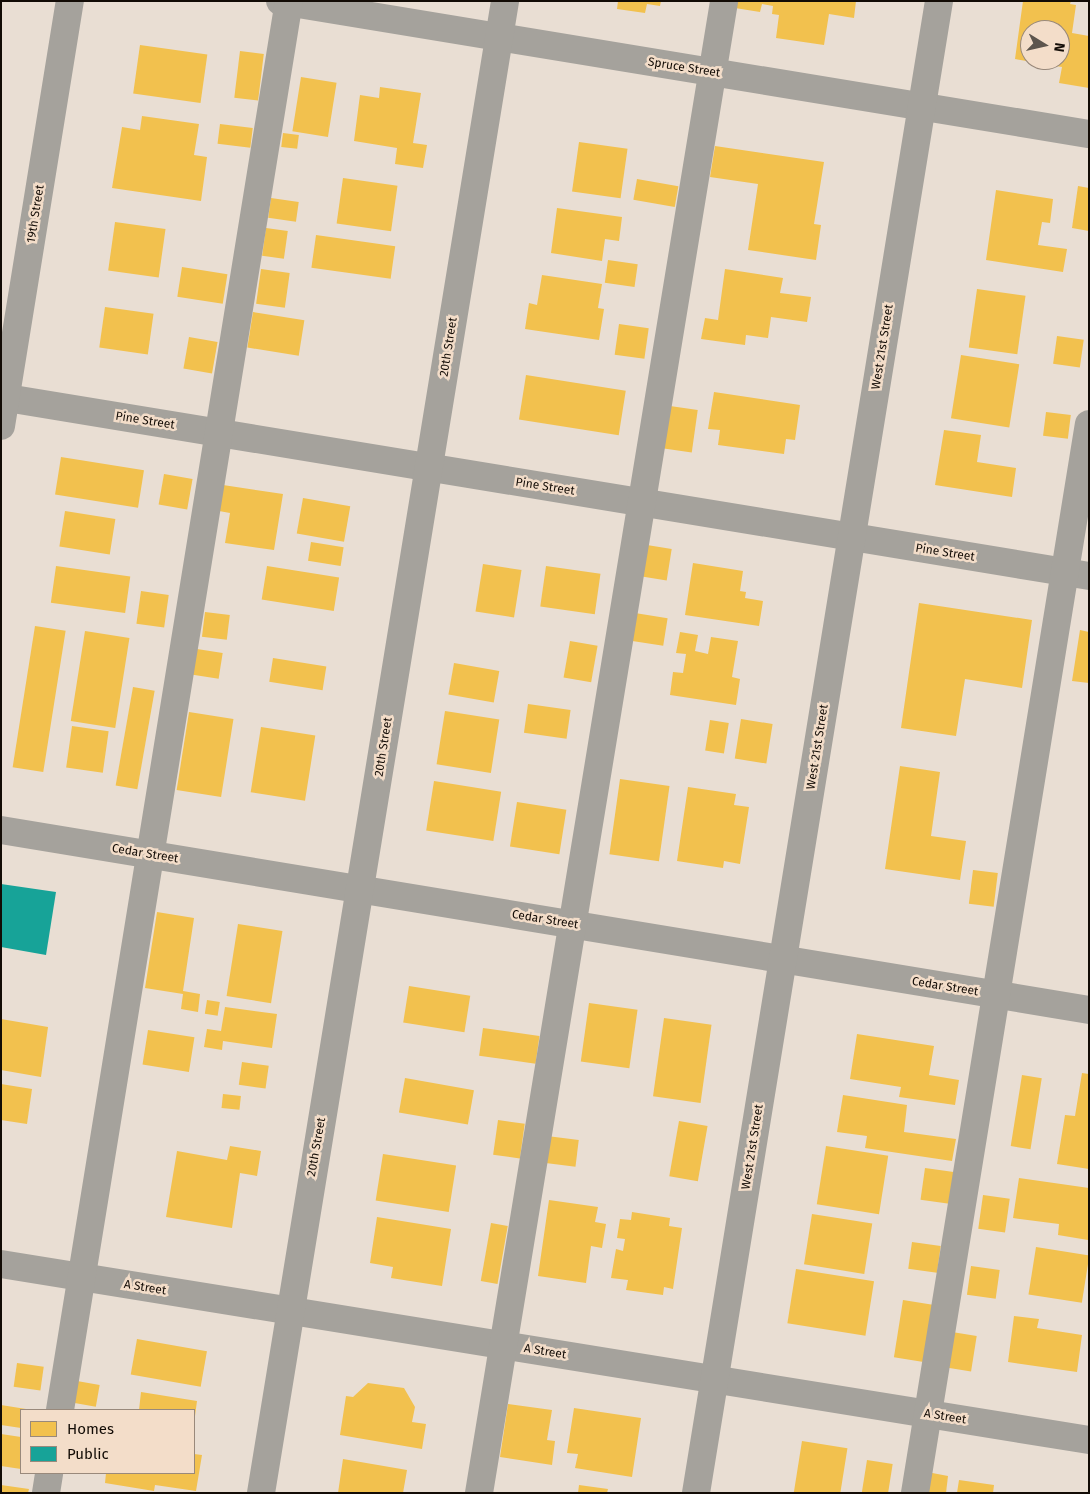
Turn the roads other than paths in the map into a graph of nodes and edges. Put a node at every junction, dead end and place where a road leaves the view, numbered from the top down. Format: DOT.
graph roads {
  1 [pos="70,1"];
  2 [pos="505,1"];
  3 [pos="724,1"];
  4 [pos="939,1"];
  5 [pos="286,2"];
  6 [pos="499,38"];
  7 [pos="713,72"];
  8 [pos="922,107"];
  9 [pos="1089,134"];
  10 [pos="4,398"];
  11 [pos="1089,424"];
  12 [pos="1,426"];
  13 [pos="220,434"];
  14 [pos="429,468"];
  15 [pos="641,503"];
  16 [pos="852,538"];
  17 [pos="1076,574"];
  18 [pos="1,830"];
  19 [pos="150,855"];
  20 [pos="360,890"];
  21 [pos="574,925"];
  22 [pos="783,960"];
  23 [pos="996,995"];
  24 [pos="1089,1010"];
  25 [pos="1,1264"];
  26 [pos="82,1277"];
  27 [pos="290,1312"];
  28 [pos="504,1346"];
  29 [pos="715,1379"];
  30 [pos="60,1409"];
  31 [pos="928,1414"];
  32 [pos="1089,1440"];
  33 [pos="50,1474"];
  34 [pos="46,1493"];
  35 [pos="261,1493"];
  36 [pos="480,1493"];
  37 [pos="696,1493"];
  38 [pos="915,1493"];
  1 -- 10 [label="street, 19th Street"];
  2 -- 6 [label="street, 20th Street"];
  3 -- 7 [label="street"];
  4 -- 8 [label="street, West 21st Street"];
  5 -- 6 [label="street, Spruce Street"];
  5 -- 13 [label="street"];
  6 -- 7 [label="street, Spruce Street"];
  6 -- 14 [label="street, 20th Street"];
  7 -- 8 [label="street, Spruce Street"];
  7 -- 15 [label="street"];
  8 -- 9 [label="street, Spruce Street"];
  8 -- 16 [label="street, West 21st Street"];
  10 -- 12 [label="street, 19th Street"];
  10 -- 13 [label="street, Pine Street"];
  11 -- 17 [label="street"];
  13 -- 14 [label="street, Pine Street"];
  13 -- 19 [label="street"];
  14 -- 15 [label="street, Pine Street"];
  14 -- 20 [label="street, 20th Street"];
  15 -- 16 [label="street, Pine Street"];
  15 -- 21 [label="street"];
  16 -- 17 [label="street, Pine Street"];
  16 -- 22 [label="street, West 21st Street"];
  17 -- 23 [label="street"];
  18 -- 19 [label="street, Cedar Street"];
  19 -- 20 [label="street, Cedar Street"];
  19 -- 26 [label="street"];
  20 -- 21 [label="street, Cedar Street"];
  20 -- 27 [label="street, 20th Street"];
  21 -- 22 [label="street, Cedar Street"];
  21 -- 28 [label="street"];
  22 -- 23 [label="street, Cedar Street"];
  22 -- 29 [label="street, West 21st Street"];
  23 -- 24 [label="street, Cedar Street"];
  23 -- 31 [label="street"];
  25 -- 26 [label="street, A Street"];
  26 -- 27 [label="street, A Street"];
  26 -- 30 [label="street"];
  27 -- 28 [label="street, A Street"];
  27 -- 35 [label="street, 20th Street"];
  28 -- 29 [label="street, A Street"];
  28 -- 36 [label="street"];
  29 -- 31 [label="street, A Street"];
  29 -- 37 [label="street, West 21st Street"];
  31 -- 32 [label="street, A Street"];
  31 -- 38 [label="street"];
  33 -- 34 [label="street"];
}
